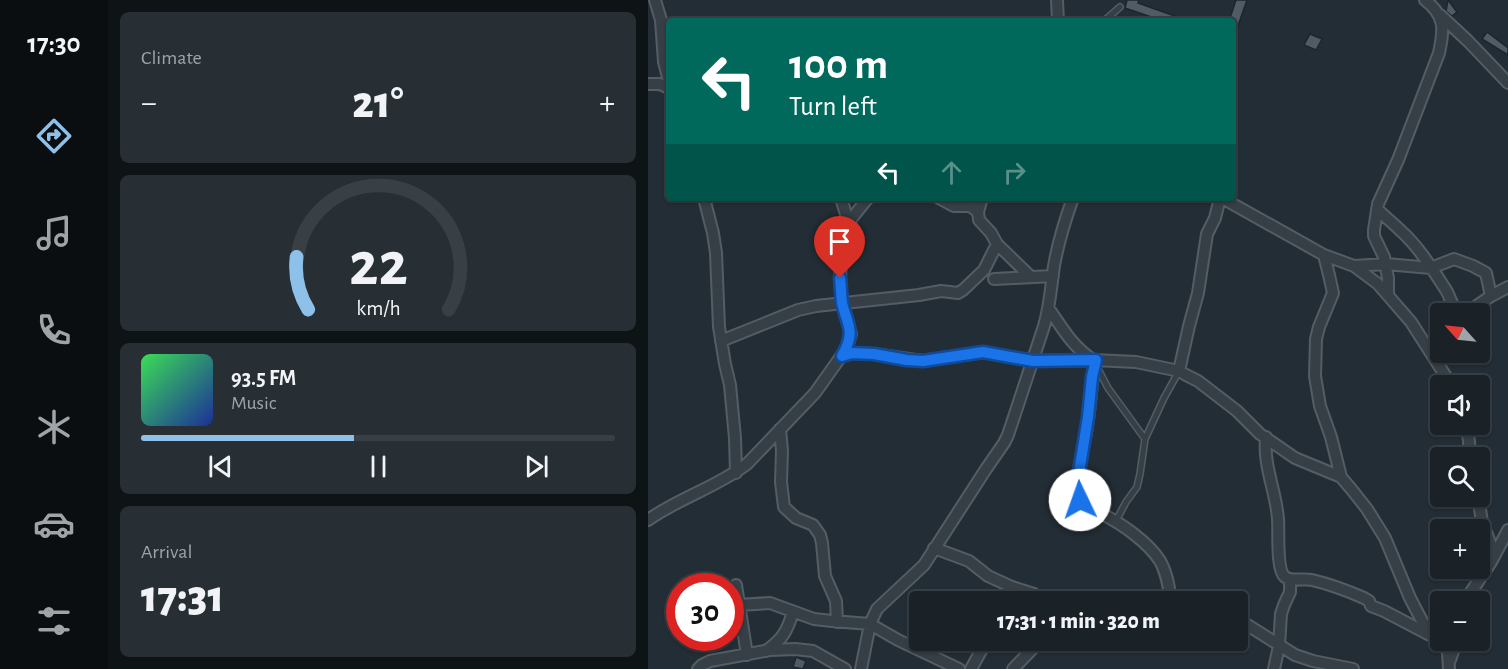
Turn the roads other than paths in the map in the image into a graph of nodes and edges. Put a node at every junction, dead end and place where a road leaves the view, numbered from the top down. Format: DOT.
graph roads {
  1 [pos="655,0"];
  2 [pos="1057,0"];
  3 [pos="1425,0"];
  4 [pos="1120,7"];
  5 [pos="1440,15"];
  6 [pos="1058,18"];
  7 [pos="1107,18"];
  8 [pos="1455,29"];
  9 [pos="1442,38"];
  10 [pos="666,70"];
  11 [pos="1508,83"];
  12 [pos="648,84"];
  13 [pos="666,87"];
  14 [pos="705,201"];
  15 [pos="842,201"];
  16 [pos="866,201"];
  17 [pos="945,201"];
  18 [pos="981,201"];
  19 [pos="1072,201"];
  20 [pos="1220,201"];
  21 [pos="1226,201"];
  22 [pos="1377,209"];
  23 [pos="978,212"];
  24 [pos="849,224"];
  25 [pos="996,244"];
  26 [pos="1324,255"];
  27 [pos="1386,264"];
  28 [pos="1354,266"];
  29 [pos="1431,268"];
  30 [pos="1053,276"];
  31 [pos="1031,277"];
  32 [pos="994,279"];
  33 [pos="1508,287"];
  34 [pos="1389,295"];
  35 [pos="1491,296"];
  36 [pos="842,303"];
  37 [pos="1452,303"];
  38 [pos="1481,303"];
  39 [pos="1049,309"];
  40 [pos="1065,333"];
  41 [pos="721,340"];
  42 [pos="842,356"];
  43 [pos="1057,360"];
  44 [pos="1033,361"];
  45 [pos="1095,361"];
  46 [pos="1179,371"];
  47 [pos="1445,375"];
  48 [pos="780,429"];
  49 [pos="1266,437"];
  50 [pos="1144,439"];
  51 [pos="735,473"];
  52 [pos="1341,477"];
  53 [pos="1480,507"];
  54 [pos="648,520"];
  55 [pos="1116,521"];
  56 [pos="1508,530"];
  57 [pos="934,548"];
  58 [pos="1495,555"];
  59 [pos="1290,579"];
  60 [pos="1012,587"];
  61 [pos="1010,591"];
  62 [pos="1025,591"];
  63 [pos="1169,591"];
  64 [pos="1472,591"];
  65 [pos="744,605"];
  66 [pos="793,612"];
  67 [pos="837,622"];
  68 [pos="870,624"];
  69 [pos="1248,626"];
  70 [pos="1430,631"];
  71 [pos="1430,634"];
  72 [pos="744,636"];
  73 [pos="1279,646"];
  74 [pos="766,651"];
  75 [pos="981,651"];
  76 [pos="1030,651"];
  77 [pos="747,655"];
  78 [pos="698,669"];
  79 [pos="845,669"];
  80 [pos="861,669"];
  81 [pos="959,669"];
  82 [pos="971,669"];
  83 [pos="1013,669"];
  84 [pos="1274,669"];
  85 [pos="1353,669"];
  1 -- 10 [label="street"];
  2 -- 6 [label="street"];
  3 -- 5 [label="street"];
  4 -- 7 [label="lane"];
  5 -- 8 [label="street"];
  5 -- 9 [label="street"];
  8 -- 9 [label="street"];
  8 -- 11 [label="street"];
  9 -- 22 [label="street"];
  12 -- 13 [label="street"];
  14 -- 41 [label="street"];
  15 -- 24 [label="street"];
  16 -- 24 [label="street"];
  17 -- 23 [label="street"];
  18 -- 23 [label="street"];
  19 -- 30 [label="street"];
  20 -- 46 [label="street"];
  21 -- 26 [label="street"];
  22 -- 27 [label="street"];
  22 -- 29 [label="street"];
  23 -- 25 [label="street"];
  24 -- 36 [label="street"];
  25 -- 31 [label="street"];
  25 -- 36 [label="street"];
  26 -- 28 [label="street"];
  26 -- 52 [label="street"];
  27 -- 28 [label="street"];
  27 -- 29 [label="street"];
  27 -- 34 [label="street"];
  28 -- 34 [label="street"];
  29 -- 35 [label="street"];
  29 -- 37 [label="street"];
  30 -- 31 [label="street"];
  30 -- 39 [label="street"];
  31 -- 32 [label="street"];
  33 -- 35 [label="street"];
  34 -- 47 [label="street"];
  35 -- 38 [label="street"];
  36 -- 41 [label="street"];
  36 -- 42 [label="street"];
  39 -- 40 [label="street"];
  39 -- 44 [label="street"];
  40 -- 43 [label="street"];
  40 -- 45 [label="street"];
  41 -- 51 [label="street"];
  42 -- 44 [label="street"];
  42 -- 48 [label="street"];
  43 -- 44 [label="street"];
  43 -- 45 [label="street"];
  44 -- 57 [label="street"];
  45 -- 46 [label="street"];
  45 -- 50 [label="lane"];
  45 -- 55 [label="street"];
  46 -- 49 [label="street"];
  46 -- 50 [label="lane"];
  48 -- 51 [label="street"];
  48 -- 67 [label="street"];
  49 -- 52 [label="street"];
  49 -- 59 [label="street"];
  50 -- 55 [label="lane"];
  51 -- 54 [label="street"];
  52 -- 70 [label="street"];
  53 -- 58 [label="street"];
  55 -- 63 [label="street"];
  56 -- 58 [label="street"];
  57 -- 60 [label="street"];
  57 -- 68 [label="street"];
  58 -- 64 [label="street"];
  59 -- 71 [label="street"];
  59 -- 73 [label="street"];
  60 -- 61 [label="street"];
  60 -- 62 [label="street"];
  65 -- 66 [label="street"];
  66 -- 67 [label="street"];
  66 -- 74 [label="street"];
  67 -- 68 [label="street"];
  68 -- 80 [label="street"];
  68 -- 81 [label="street"];
  69 -- 73 [label="street"];
  72 -- 77 [label="street"];
  73 -- 84 [label="street"];
  73 -- 85 [label="street"];
  74 -- 77 [label="street"];
  74 -- 79 [label="street"];
  75 -- 82 [label="street"];
  76 -- 83 [label="street"];
  77 -- 78 [label="street"];
}
